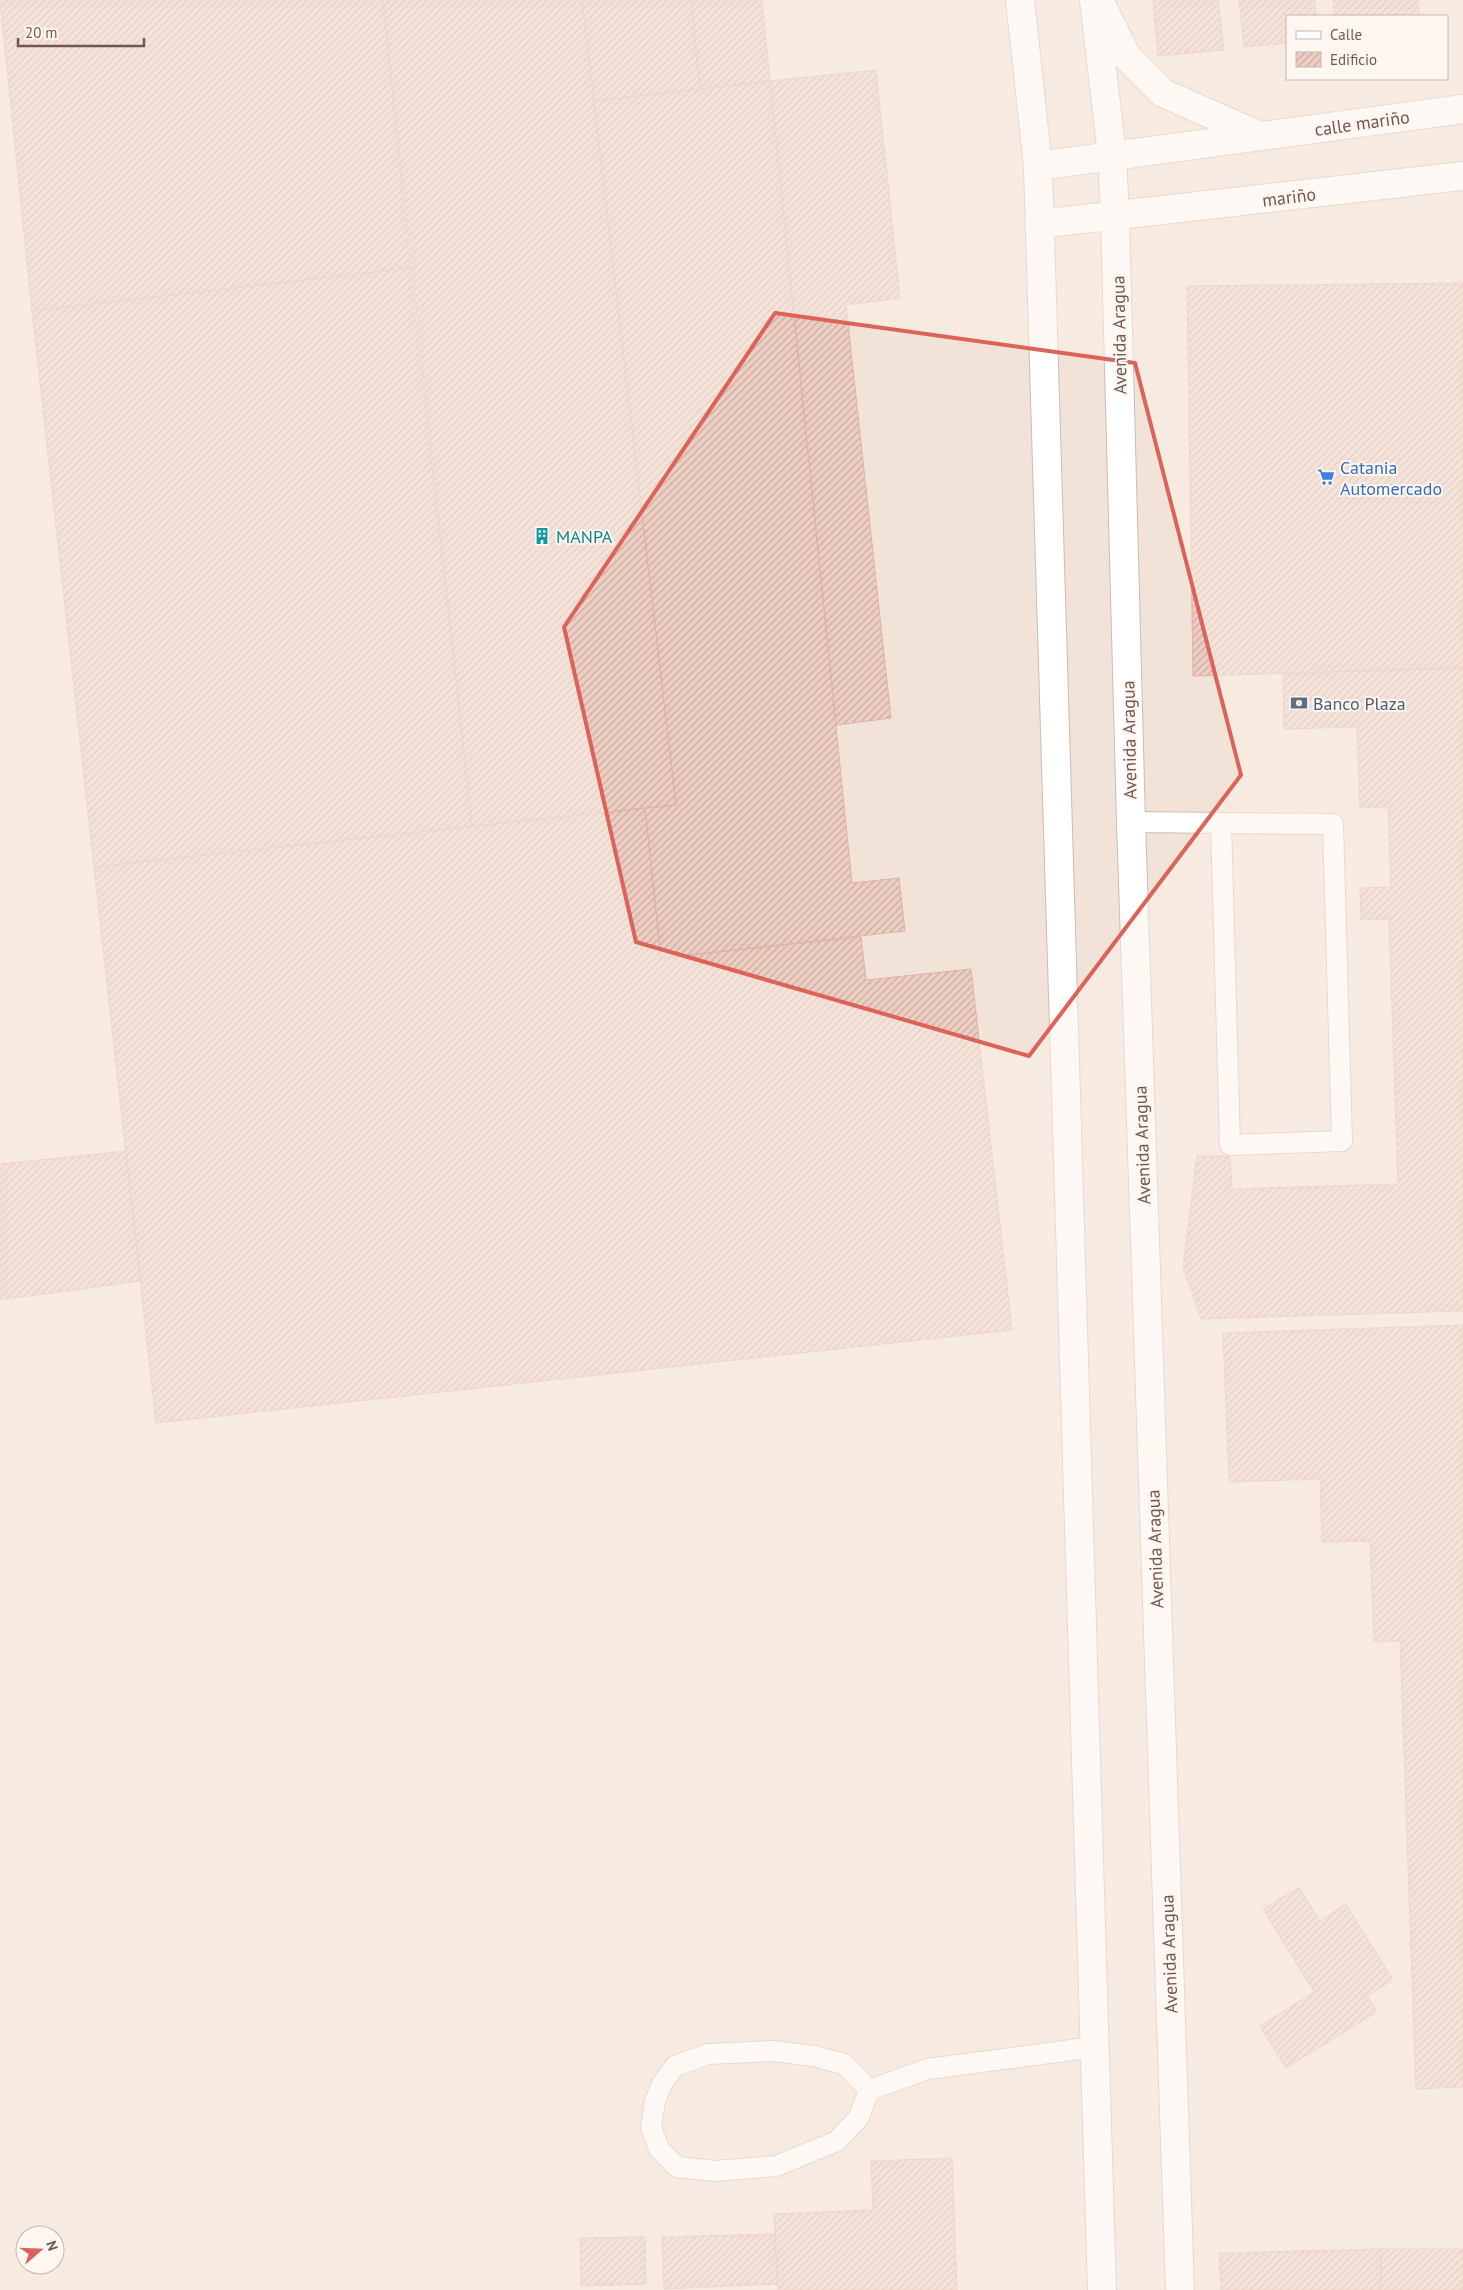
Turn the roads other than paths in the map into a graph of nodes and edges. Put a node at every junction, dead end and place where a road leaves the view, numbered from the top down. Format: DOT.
graph roads {
  1 [pos="1020,0"];
  2 [pos="1094,0"];
  3 [pos="1098,0"];
  4 [pos="1463,110"];
  5 [pos="1261,137"];
  6 [pos="1112,155"];
  7 [pos="1038,166"];
  8 [pos="1463,176"];
  9 [pos="1116,217"];
  10 [pos="1039,224"];
  11 [pos="1131,822"];
  12 [pos="1221,823"];
  13 [pos="1094,2047"];
  14 [pos="869,2090"];
  15 [pos="1102,2290"];
  16 [pos="1180,2290"];
  1 -- 7 [label="street"];
  2 -- 6 [label="street, Avenida Aragua"];
  3 -- 5 [label="street"];
  4 -- 5 [label="street, calle mariño"];
  5 -- 6 [label="street, calle mariño"];
  6 -- 7 [label="street, calle mariño"];
  6 -- 9 [label="street, Avenida Aragua"];
  7 -- 10 [label="street"];
  8 -- 9 [label="street, mariño"];
  9 -- 10 [label="street, mariño"];
  9 -- 11 [label="street, Avenida Aragua"];
  10 -- 13 [label="street"];
  11 -- 12 [label="lane"];
  11 -- 16 [label="street, Avenida Aragua"];
  12 -- 12 [label="lane"];
  13 -- 14 [label="lane"];
  13 -- 15 [label="street"];
  14 -- 14 [label="lane"];
}
